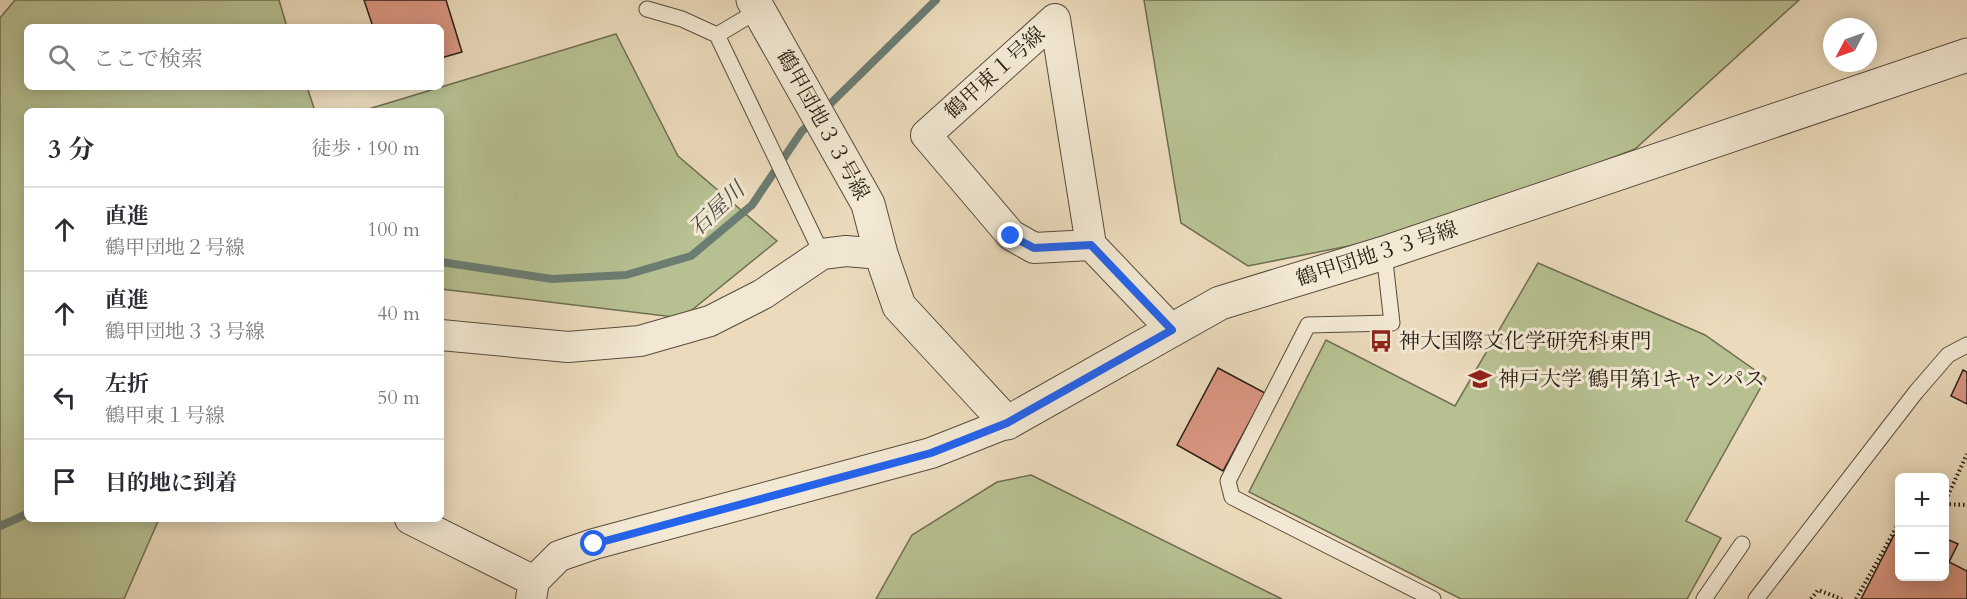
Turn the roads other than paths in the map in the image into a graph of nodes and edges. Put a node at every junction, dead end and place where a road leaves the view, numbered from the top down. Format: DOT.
graph roads {
  1 [pos="647,9"];
  2 [pos="760,12"];
  3 [pos="717,34"];
  4 [pos="1967,55"];
  5 [pos="879,242"];
  6 [pos="1091,245"];
  7 [pos="1384,253"];
  8 [pos="822,254"];
  9 [pos="1172,330"];
  10 [pos="444,336"];
  11 [pos="1967,345"];
  12 [pos="1007,423"];
  13 [pos="415,522"];
  14 [pos="1742,544"];
  15 [pos="533,590"];
  16 [pos="1433,599"];
  17 [pos="1704,599"];
  18 [pos="1756,599"];
  1 -- 3 [label="lane"];
  2 -- 3 [label="lane"];
  2 -- 5 [label="street, 鶴甲団地３３号線"];
  3 -- 8 [label="lane"];
  4 -- 7 [label="street, 鶴甲団地３３号線"];
  5 -- 8 [label="street"];
  5 -- 12 [label="street, 鶴甲団地３３号線"];
  6 -- 6 [label="street, 鶴甲東１号線"];
  6 -- 9 [label="street"];
  7 -- 9 [label="street, 鶴甲団地３３号線"];
  7 -- 16 [label="lane"];
  8 -- 10 [label="street"];
  9 -- 12 [label="street, 鶴甲団地３３号線"];
  11 -- 18 [label="lane"];
  12 -- 15 [label="street"];
  13 -- 15 [label="street"];
  14 -- 17 [label="lane"];
}
